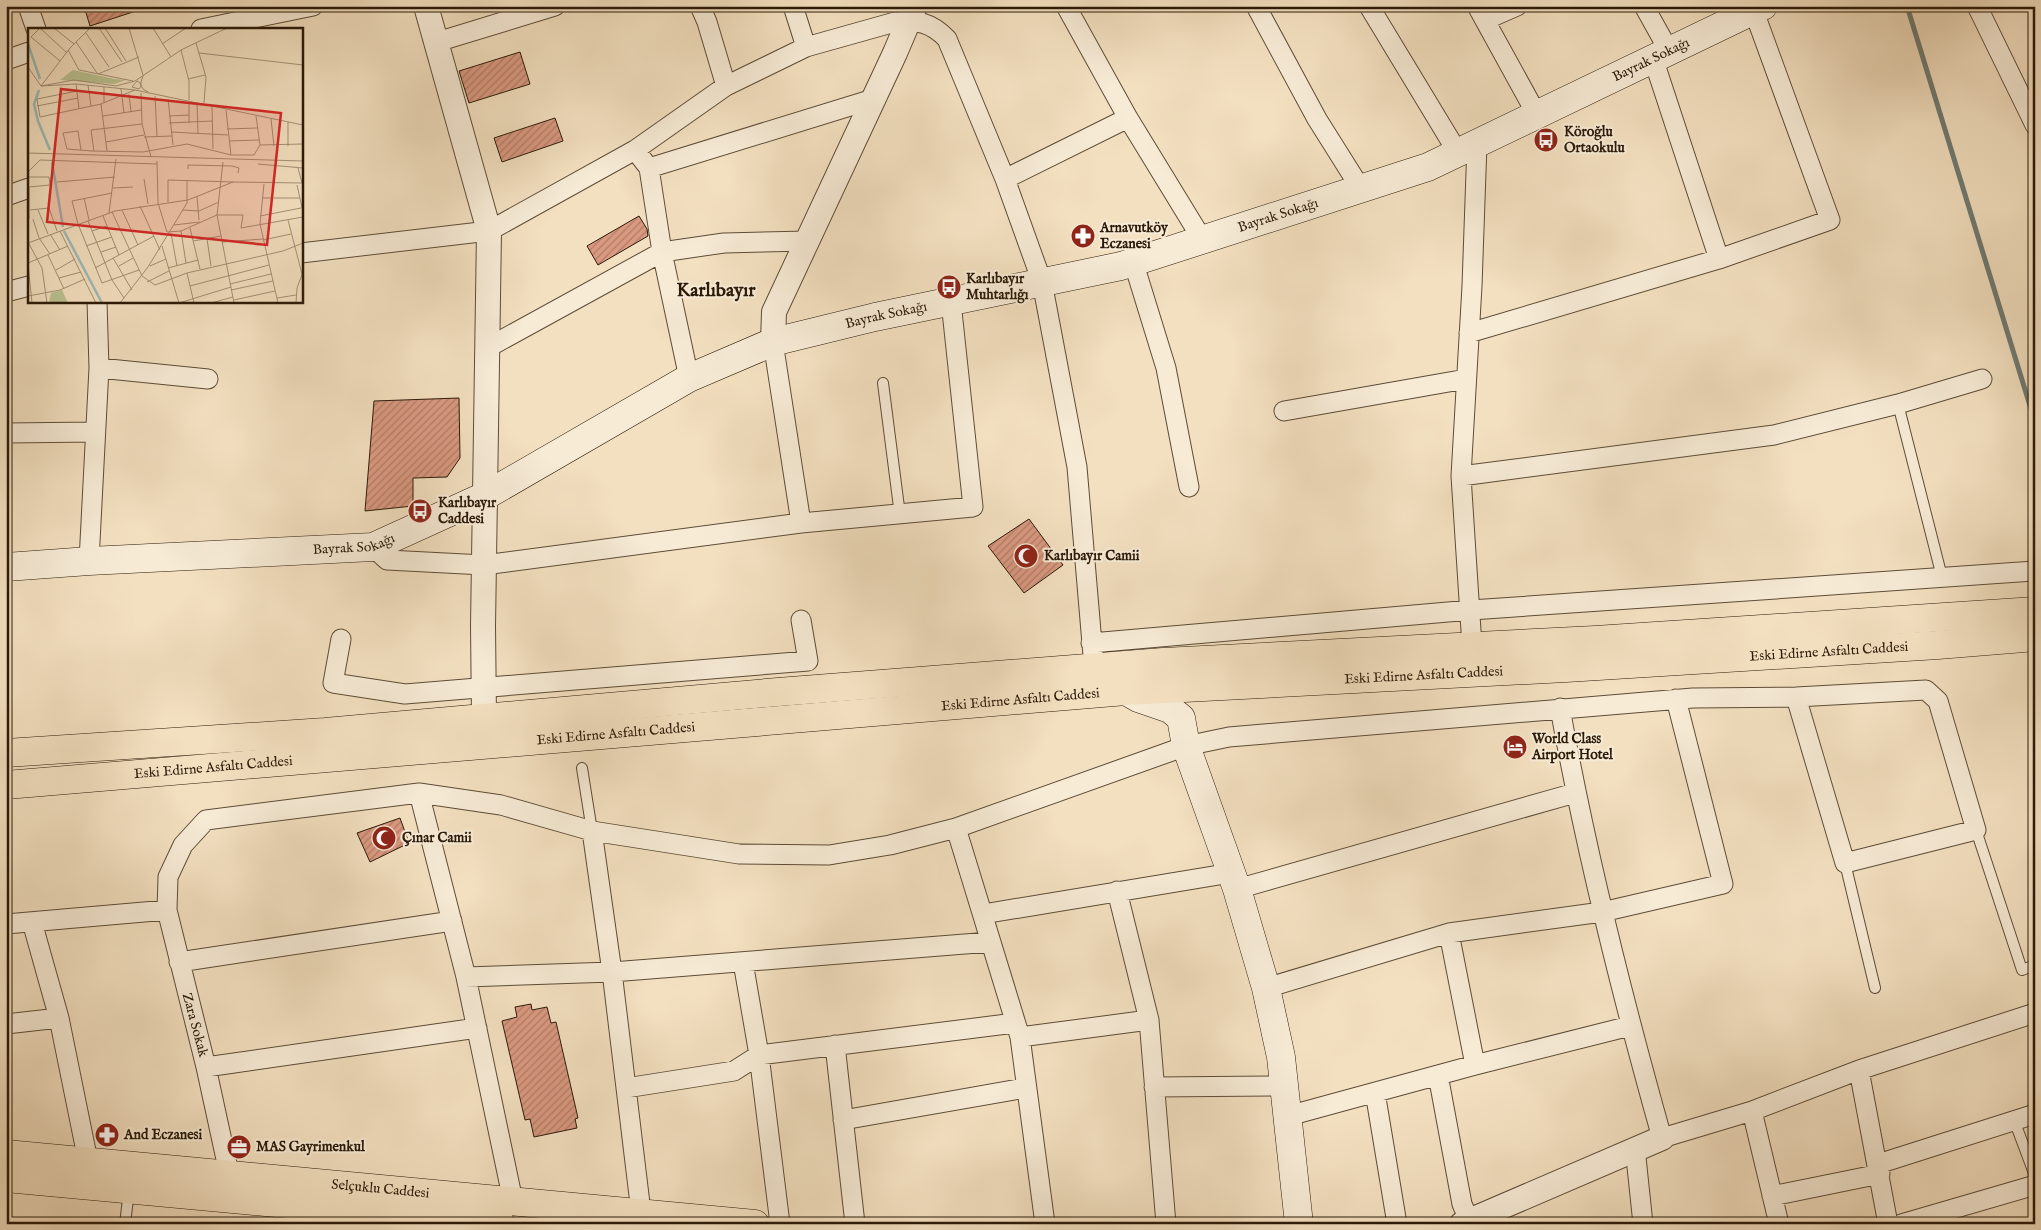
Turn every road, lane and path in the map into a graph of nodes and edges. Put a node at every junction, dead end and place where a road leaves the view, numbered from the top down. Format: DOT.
graph roads {
  1 [pos="28,6"];
  2 [pos="313,6"];
  3 [pos="426,6"];
  4 [pos="555,6"];
  5 [pos="700,6"];
  6 [pos="793,6"];
  7 [pos="1066,6"];
  8 [pos="1256,6"];
  9 [pos="1370,6"];
  10 [pos="1517,6"];
  11 [pos="1644,6"];
  12 [pos="1977,6"];
  13 [pos="1756,8"];
  14 [pos="1481,13"];
  15 [pos="902,14"];
  16 [pos="36,28"];
  17 [pos="206,28"];
  18 [pos="437,42"];
  19 [pos="806,47"];
  20 [pos="28,52"];
  21 [pos="1661,55"];
  22 [pos="6,60"];
  23 [pos="726,86"];
  24 [pos="873,99"];
  25 [pos="1537,115"];
  26 [pos="1128,118"];
  27 [pos="2035,125"];
  28 [pos="1468,148"];
  29 [pos="635,150"];
  30 [pos="649,168"];
  31 [pos="1005,179"];
  32 [pos="28,188"];
  33 [pos="1361,189"];
  34 [pos="6,196"];
  35 [pos="489,231"];
  36 [pos="1202,240"];
  37 [pos="808,241"];
  38 [pos="662,252"];
  39 [pos="302,253"];
  40 [pos="1719,259"];
  41 [pos="1134,261"];
  42 [pos="1042,282"];
  43 [pos="28,286"];
  44 [pos="6,292"];
  45 [pos="97,302"];
  46 [pos="951,302"];
  47 [pos="1469,333"];
  48 [pos="773,342"];
  49 [pos="487,348"];
  50 [pos="99,368"];
  51 [pos="690,378"];
  52 [pos="208,379"];
  53 [pos="1466,379"];
  54 [pos="1982,379"];
  55 [pos="883,383"];
  56 [pos="1898,404"];
  57 [pos="1284,411"];
  58 [pos="94,432"];
  59 [pos="6,433"];
  60 [pos="1461,476"];
  61 [pos="1189,487"];
  62 [pos="485,496"];
  63 [pos="900,515"];
  64 [pos="801,523"];
  65 [pos="372,547"];
  66 [pos="89,561"];
  67 [pos="484,564"];
  68 [pos="6,567"];
  69 [pos="2035,570"];
  70 [pos="1942,577"];
  71 [pos="1471,610"];
  72 [pos="2035,611"];
  73 [pos="801,620"];
  74 [pos="2035,637"];
  75 [pos="341,640"];
  76 [pos="1472,646"];
  77 [pos="1093,655"];
  78 [pos="1220,686"];
  79 [pos="483,688"];
  80 [pos="1126,691"];
  81 [pos="1796,697"];
  82 [pos="1676,699"];
  83 [pos="1560,708"];
  84 [pos="484,718"];
  85 [pos="1181,718"];
  86 [pos="6,736"];
  87 [pos="162,741"];
  88 [pos="1186,746"];
  89 [pos="6,753"];
  90 [pos="582,768"];
  91 [pos="120,776"];
  92 [pos="6,785"];
  93 [pos="419,793"];
  94 [pos="1575,793"];
  95 [pos="6,801"];
  96 [pos="956,828"];
  97 [pos="1976,830"];
  98 [pos="592,831"];
  99 [pos="1845,863"];
  100 [pos="1234,881"];
  101 [pos="1118,891"];
  102 [pos="167,910"];
  103 [pos="1602,912"];
  104 [pos="983,914"];
  105 [pos="452,921"];
  106 [pos="32,922"];
  107 [pos="6,924"];
  108 [pos="1448,933"];
  109 [pos="990,942"];
  110 [pos="179,962"];
  111 [pos="743,962"];
  112 [pos="2035,965"];
  113 [pos="612,972"];
  114 [pos="466,977"];
  115 [pos="1266,988"];
  116 [pos="1875,988"];
  117 [pos="2035,1013"];
  118 [pos="59,1018"];
  119 [pos="1149,1020"];
  120 [pos="6,1024"];
  121 [pos="1630,1026"];
  122 [pos="477,1028"];
  123 [pos="1017,1030"];
  124 [pos="835,1045"];
  125 [pos="758,1055"];
  126 [pos="1475,1065"];
  127 [pos="206,1067"];
  128 [pos="1859,1070"];
  129 [pos="1438,1075"];
  130 [pos="1285,1086"];
  131 [pos="1154,1087"];
  132 [pos="626,1088"];
  133 [pos="1025,1088"];
  134 [pos="1374,1092"];
  135 [pos="1752,1111"];
  136 [pos="2035,1114"];
  137 [pos="1288,1116"];
  138 [pos="843,1120"];
  139 [pos="2014,1120"];
  140 [pos="1662,1138"];
  141 [pos="1635,1148"];
  142 [pos="6,1154"];
  143 [pos="88,1161"];
  144 [pos="1878,1169"];
  145 [pos="229,1174"];
  146 [pos="2035,1176"];
  147 [pos="130,1177"];
  148 [pos="6,1178"];
  149 [pos="2035,1185"];
  150 [pos="1772,1196"];
  151 [pos="640,1212"];
  152 [pos="510,1216"];
  153 [pos="1466,1222"];
  154 [pos="125,1224"];
  155 [pos="755,1224"];
  156 [pos="780,1224"];
  157 [pos="854,1224"];
  158 [pos="1045,1224"];
  159 [pos="1166,1224"];
  160 [pos="1300,1224"];
  161 [pos="1397,1224"];
  162 [pos="1643,1224"];
  163 [pos="1779,1224"];
  164 [pos="1888,1224"];
  165 [pos="1901,1224"];
  1 -- 16 [label="street"];
  2 -- 17 [label="street"];
  3 -- 18 [label="street"];
  4 -- 18 [label="street"];
  5 -- 23 [label="street"];
  6 -- 19 [label="street"];
  7 -- 26 [label="street"];
  8 -- 33 [label="street"];
  9 -- 28 [label="street"];
  10 -- 14 [label="street"];
  11 -- 21 [label="street"];
  12 -- 27 [label="street"];
  13 -- 21 [label="main road, Bayrak Sokağı"];
  13 -- 40 [label="street"];
  14 -- 25 [label="street"];
  15 -- 19 [label="street"];
  15 -- 24 [label="street"];
  15 -- 31 [label="street"];
  18 -- 35 [label="street"];
  19 -- 23 [label="street"];
  20 -- 22 [label="street"];
  21 -- 25 [label="main road, Bayrak Sokağı"];
  21 -- 40 [label="street"];
  23 -- 29 [label="street"];
  24 -- 30 [label="street"];
  24 -- 37 [label="street"];
  25 -- 28 [label="main road, Bayrak Sokağı"];
  26 -- 31 [label="street"];
  26 -- 36 [label="street"];
  28 -- 33 [label="main road, Bayrak Sokağı"];
  28 -- 47 [label="street"];
  29 -- 30 [label="street"];
  29 -- 35 [label="street"];
  30 -- 38 [label="street"];
  31 -- 42 [label="street"];
  32 -- 34 [label="street"];
  33 -- 36 [label="main road, Bayrak Sokağı"];
  35 -- 39 [label="street"];
  35 -- 49 [label="street"];
  36 -- 41 [label="main road, Bayrak Sokağı"];
  37 -- 38 [label="street"];
  37 -- 48 [label="street"];
  38 -- 49 [label="street"];
  38 -- 51 [label="street"];
  40 -- 47 [label="street"];
  41 -- 42 [label="main road, Bayrak Sokağı"];
  41 -- 61 [label="street"];
  42 -- 46 [label="main road, Bayrak Sokağı"];
  42 -- 77 [label="street"];
  43 -- 44 [label="street"];
  45 -- 50 [label="street"];
  46 -- 48 [label="main road, Bayrak Sokağı"];
  46 -- 63 [label="street"];
  47 -- 53 [label="street"];
  48 -- 51 [label="main road, Bayrak Sokağı"];
  48 -- 64 [label="street"];
  49 -- 62 [label="street"];
  50 -- 52 [label="street"];
  50 -- 58 [label="street"];
  51 -- 62 [label="main road, Bayrak Sokağı"];
  53 -- 57 [label="street"];
  53 -- 60 [label="street"];
  54 -- 56 [label="street"];
  55 -- 63 [label="lane"];
  56 -- 60 [label="street"];
  56 -- 70 [label="lane"];
  58 -- 59 [label="street"];
  58 -- 66 [label="street"];
  60 -- 71 [label="street"];
  62 -- 65 [label="main road, Bayrak Sokağı"];
  62 -- 67 [label="street"];
  63 -- 64 [label="street"];
  64 -- 67 [label="street"];
  65 -- 66 [label="main road, Bayrak Sokağı"];
  65 -- 67 [label="street"];
  66 -- 68 [label="main road, Bayrak Sokağı"];
  67 -- 79 [label="street"];
  69 -- 70 [label="street, Eski Edirne Asfaltı Caddesi"];
  70 -- 71 [label="street, Eski Edirne Asfaltı Caddesi"];
  71 -- 76 [label="street"];
  71 -- 77 [label="street, Eski Edirne Asfaltı Caddesi"];
  72 -- 76 [label="main road, Eski Edirne Asfaltı Caddesi"];
  73 -- 79 [label="street"];
  74 -- 78 [label="main road, Eski Edirne Asfaltı Caddesi"];
  75 -- 79 [label="street"];
  76 -- 77 [label="main road, Eski Edirne Asfaltı Caddesi"];
  77 -- 84 [label="main road, Eski Edirne Asfaltı Caddesi"];
  78 -- 80 [label="main road, Eski Edirne Asfaltı Caddesi"];
  78 -- 85 [label="main road"];
  79 -- 84 [label="street"];
  80 -- 85 [label="main road"];
  80 -- 91 [label="main road, Eski Edirne Asfaltı Caddesi"];
  81 -- 82 [label="street"];
  81 -- 97 [label="street"];
  81 -- 99 [label="street"];
  82 -- 83 [label="street"];
  82 -- 103 [label="street"];
  83 -- 88 [label="street"];
  83 -- 94 [label="street"];
  84 -- 87 [label="main road, Eski Edirne Asfaltı Caddesi"];
  85 -- 88 [label="main road"];
  86 -- 87 [label="main road"];
  87 -- 89 [label="main road, Eski Edirne Asfaltı Caddesi"];
  88 -- 96 [label="street"];
  88 -- 100 [label="main road"];
  90 -- 98 [label="lane"];
  91 -- 92 [label="main road, Eski Edirne Asfaltı Caddesi"];
  91 -- 95 [label="main road"];
  93 -- 98 [label="street"];
  93 -- 102 [label="street, Zara Sokak"];
  93 -- 105 [label="street"];
  94 -- 100 [label="street"];
  94 -- 103 [label="street"];
  96 -- 98 [label="street"];
  96 -- 104 [label="street"];
  97 -- 99 [label="street"];
  97 -- 112 [label="lane"];
  98 -- 113 [label="street"];
  99 -- 116 [label="lane"];
  100 -- 101 [label="street"];
  100 -- 115 [label="main road"];
  101 -- 104 [label="street"];
  101 -- 119 [label="street"];
  102 -- 106 [label="street"];
  102 -- 110 [label="street, Zara Sokak"];
  103 -- 108 [label="street"];
  103 -- 121 [label="street"];
  104 -- 109 [label="street"];
  105 -- 110 [label="street"];
  105 -- 114 [label="street"];
  106 -- 107 [label="street"];
  106 -- 118 [label="street"];
  108 -- 115 [label="street"];
  108 -- 126 [label="street"];
  109 -- 111 [label="street"];
  109 -- 123 [label="street"];
  110 -- 127 [label="street, Zara Sokak"];
  111 -- 113 [label="street"];
  111 -- 125 [label="street"];
  113 -- 114 [label="street"];
  113 -- 132 [label="street"];
  114 -- 122 [label="street"];
  115 -- 130 [label="main road"];
  117 -- 128 [label="street"];
  118 -- 120 [label="street"];
  118 -- 143 [label="street"];
  119 -- 123 [label="street"];
  119 -- 131 [label="street"];
  121 -- 126 [label="street"];
  121 -- 140 [label="street"];
  122 -- 127 [label="street"];
  122 -- 152 [label="street"];
  123 -- 124 [label="street"];
  123 -- 133 [label="street"];
  124 -- 125 [label="street"];
  124 -- 138 [label="street"];
  125 -- 132 [label="street"];
  125 -- 156 [label="street"];
  126 -- 129 [label="street"];
  127 -- 145 [label="street, Zara Sokak"];
  128 -- 135 [label="street"];
  128 -- 144 [label="street"];
  129 -- 134 [label="street"];
  129 -- 153 [label="street"];
  130 -- 131 [label="street"];
  130 -- 137 [label="main road"];
  131 -- 159 [label="street"];
  132 -- 151 [label="street"];
  133 -- 138 [label="street"];
  133 -- 158 [label="street"];
  134 -- 137 [label="street"];
  134 -- 161 [label="street"];
  135 -- 140 [label="street"];
  135 -- 150 [label="street"];
  136 -- 139 [label="street"];
  137 -- 160 [label="main road"];
  138 -- 157 [label="street"];
  139 -- 144 [label="street"];
  139 -- 146 [label="lane"];
  140 -- 141 [label="street"];
  141 -- 153 [label="street"];
  141 -- 162 [label="street"];
  142 -- 143 [label="main road, Selçuklu Caddesi"];
  143 -- 147 [label="main road, Selçuklu Caddesi"];
  144 -- 150 [label="street"];
  144 -- 164 [label="street"];
  145 -- 147 [label="main road, Selçuklu Caddesi"];
  145 -- 152 [label="main road, Selçuklu Caddesi"];
  147 -- 148 [label="main road, Selçuklu Caddesi"];
  147 -- 152 [label="main road, Selçuklu Caddesi"];
  147 -- 154 [label="lane"];
  149 -- 165 [label="street"];
  150 -- 163 [label="street"];
  151 -- 152 [label="main road, Selçuklu Caddesi"];
  151 -- 155 [label="main road, Selçuklu Caddesi"];
}
